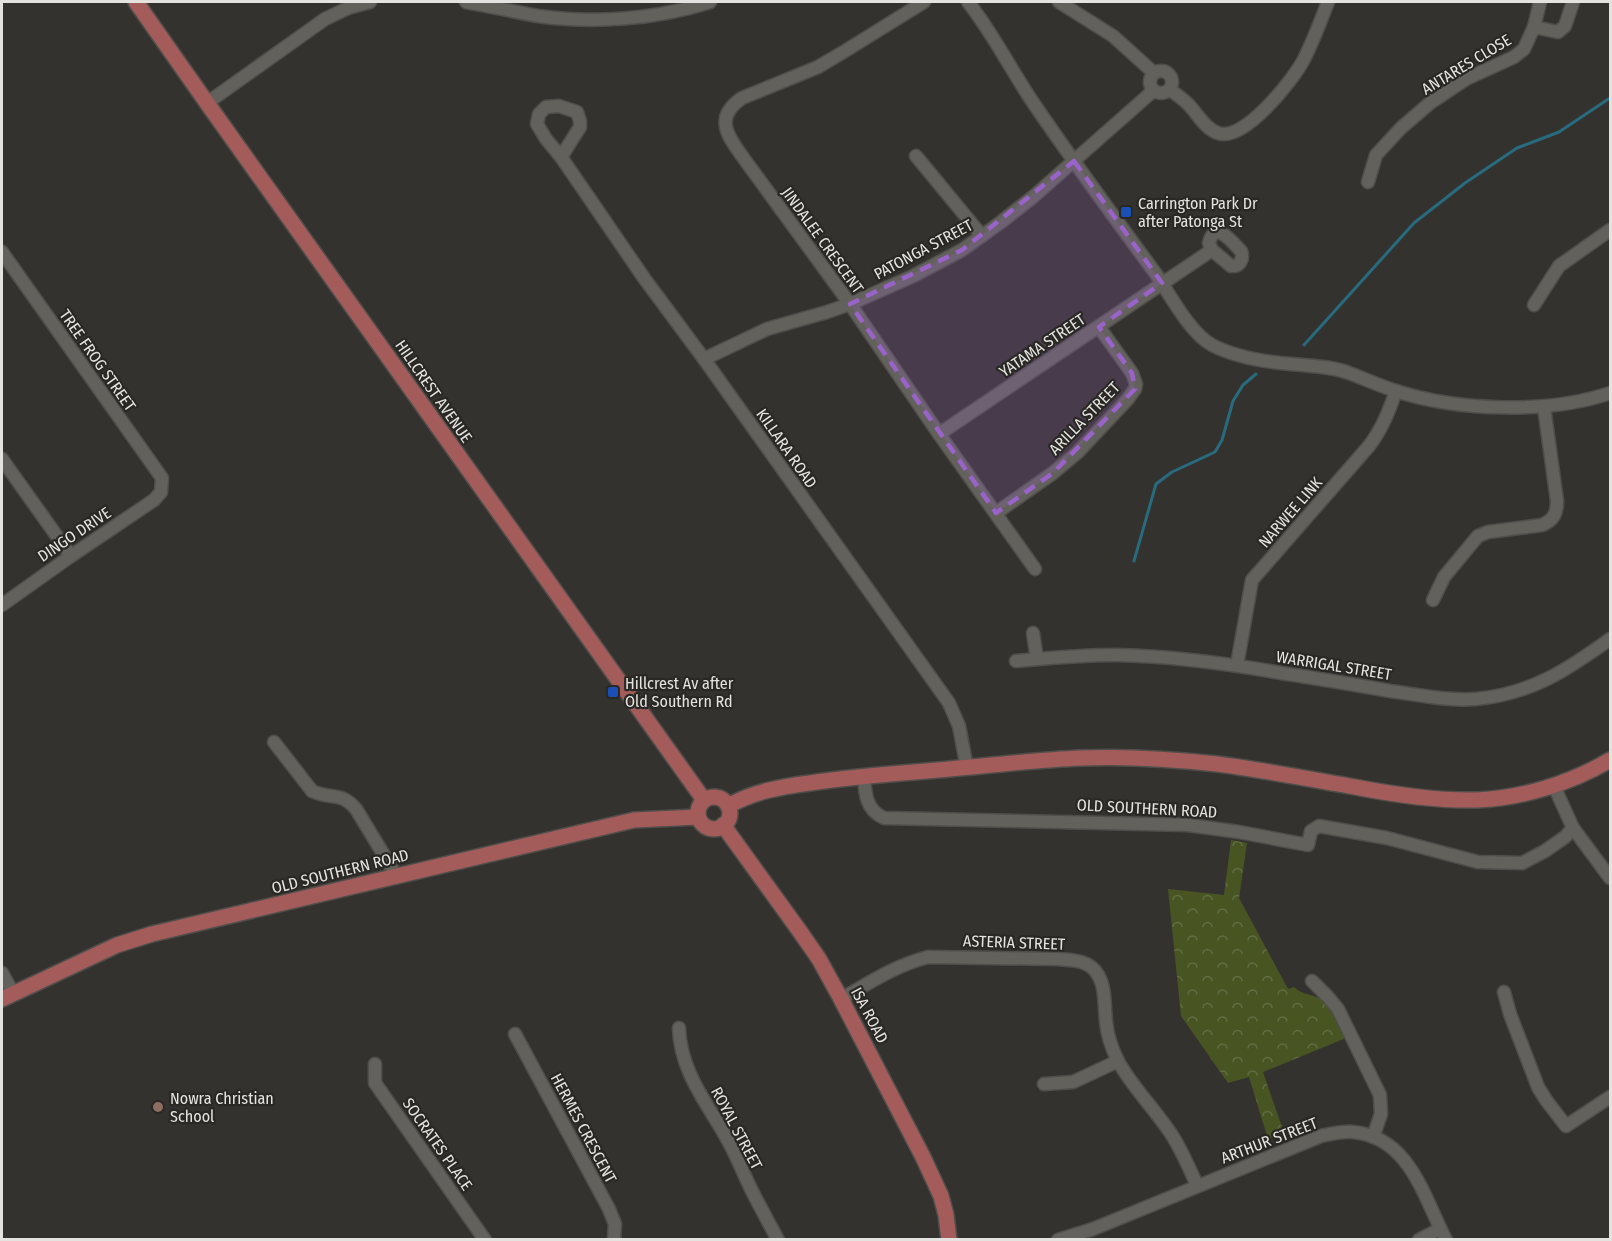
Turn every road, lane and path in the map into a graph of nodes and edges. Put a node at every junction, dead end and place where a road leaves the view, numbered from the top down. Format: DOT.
graph roads {
  1 [pos="136,2"];
  2 [pos="370,2"];
  3 [pos="466,2"];
  4 [pos="710,2"];
  5 [pos="924,2"];
  6 [pos="968,2"];
  7 [pos="1059,2"];
  8 [pos="1328,2"];
  9 [pos="1540,2"];
  10 [pos="1574,2"];
  11 [pos="1534,27"];
  12 [pos="1154,73"];
  13 [pos="1170,90"];
  14 [pos="1153,91"];
  15 [pos="207,103"];
  16 [pos="916,156"];
  17 [pos="561,157"];
  18 [pos="1074,161"];
  19 [pos="1368,182"];
  20 [pos="1611,230"];
  21 [pos="982,236"];
  22 [pos="1212,250"];
  23 [pos="2,252"];
  24 [pos="1162,283"];
  25 [pos="850,304"];
  26 [pos="1534,305"];
  27 [pos="1099,327"];
  28 [pos="704,359"];
  29 [pos="1396,391"];
  30 [pos="1611,393"];
  31 [pos="1544,407"];
  32 [pos="939,434"];
  33 [pos="2,459"];
  34 [pos="161,488"];
  35 [pos="996,513"];
  36 [pos="71,556"];
  37 [pos="1035,569"];
  38 [pos="1433,600"];
  39 [pos="2,605"];
  40 [pos="1033,633"];
  41 [pos="1611,639"];
  42 [pos="1037,659"];
  43 [pos="1016,661"];
  44 [pos="1237,665"];
  45 [pos="274,742"];
  46 [pos="1611,760"];
  47 [pos="967,768"];
  48 [pos="864,776"];
  49 [pos="1554,786"];
  50 [pos="704,800"];
  51 [pos="728,806"];
  52 [pos="698,817"];
  53 [pos="723,825"];
  54 [pos="1573,828"];
  55 [pos="396,875"];
  56 [pos="1611,878"];
  57 [pos="2,973"];
  58 [pos="1312,981"];
  59 [pos="1504,992"];
  60 [pos="7,996"];
  61 [pos="841,999"];
  62 [pos="679,1029"];
  63 [pos="515,1034"];
  64 [pos="1118,1061"];
  65 [pos="375,1064"];
  66 [pos="1044,1084"];
  67 [pos="1611,1097"];
  68 [pos="1373,1137"];
  69 [pos="1197,1185"];
  70 [pos="1094,1234"];
  71 [pos="1443,1234"];
  72 [pos="485,1239"];
  73 [pos="614,1239"];
  74 [pos="778,1239"];
  75 [pos="950,1239"];
  76 [pos="1058,1239"];
  77 [pos="1419,1239"];
  1 -- 15 [label="main road, HILLCREST AVENUE"];
  2 -- 15 [label="street"];
  3 -- 4 [label="street"];
  5 -- 25 [label="street, JINDALEE CRESCENT"];
  6 -- 18 [label="street"];
  7 -- 12 [label="street"];
  8 -- 13 [label="street"];
  9 -- 11 [label="street, ANTARES CLOSE"];
  10 -- 11 [label="street"];
  11 -- 19 [label="street, ANTARES CLOSE"];
  12 -- 13 [label="street"];
  12 -- 14 [label="street"];
  13 -- 14 [label="street"];
  14 -- 18 [label="street, PATONGA STREET"];
  15 -- 50 [label="main road, HILLCREST AVENUE"];
  16 -- 21 [label="street"];
  17 -- 28 [label="street, KILLARA ROAD"];
  18 -- 21 [label="street, PATONGA STREET"];
  18 -- 24 [label="street"];
  20 -- 26 [label="street"];
  21 -- 25 [label="street, PATONGA STREET"];
  22 -- 24 [label="street, YATAMA STREET"];
  23 -- 34 [label="street, TREE FROG STREET"];
  24 -- 27 [label="street, YATAMA STREET"];
  24 -- 29 [label="street"];
  25 -- 28 [label="street, PATONGA STREET"];
  25 -- 32 [label="street, JINDALEE CRESCENT"];
  27 -- 32 [label="street, YATAMA STREET"];
  27 -- 35 [label="street, ARILLA STREET"];
  28 -- 47 [label="street, KILLARA ROAD"];
  29 -- 31 [label="street"];
  29 -- 44 [label="street, NARWEE LINK"];
  30 -- 31 [label="street"];
  31 -- 38 [label="street"];
  32 -- 35 [label="street, JINDALEE CRESCENT"];
  33 -- 36 [label="street"];
  34 -- 36 [label="street, DINGO DRIVE"];
  35 -- 37 [label="street, JINDALEE CRESCENT"];
  36 -- 39 [label="street, DINGO DRIVE"];
  40 -- 42 [label="street"];
  41 -- 44 [label="street, WARRIGAL STREET"];
  42 -- 43 [label="street, WARRIGAL STREET"];
  42 -- 44 [label="street, WARRIGAL STREET"];
  45 -- 55 [label="street"];
  46 -- 49 [label="main road"];
  47 -- 48 [label="main road"];
  47 -- 49 [label="main road"];
  48 -- 51 [label="main road"];
  48 -- 54 [label="street, OLD SOUTHERN ROAD"];
  49 -- 54 [label="street"];
  50 -- 51 [label="main road"];
  50 -- 52 [label="main road"];
  51 -- 53 [label="main road"];
  52 -- 53 [label="main road"];
  52 -- 55 [label="main road, OLD SOUTHERN ROAD"];
  53 -- 61 [label="main road, ISA ROAD"];
  54 -- 56 [label="street"];
  55 -- 60 [label="main road, OLD SOUTHERN ROAD"];
  57 -- 60 [label="street"];
  58 -- 68 [label="street"];
  59 -- 67 [label="street"];
  61 -- 64 [label="street, ASTERIA STREET"];
  61 -- 75 [label="main road, ISA ROAD"];
  62 -- 74 [label="street, ROYAL STREET"];
  63 -- 73 [label="street, HERMES CRESCENT"];
  64 -- 66 [label="street"];
  64 -- 69 [label="street, ASTERIA STREET"];
  65 -- 72 [label="street, SOCRATES PLACE"];
  68 -- 69 [label="street, ARTHUR STREET"];
  68 -- 71 [label="street, ARTHUR STREET"];
  69 -- 70 [label="street, ARTHUR STREET"];
  70 -- 76 [label="street, ARTHUR STREET"];
  71 -- 77 [label="street"];
}
